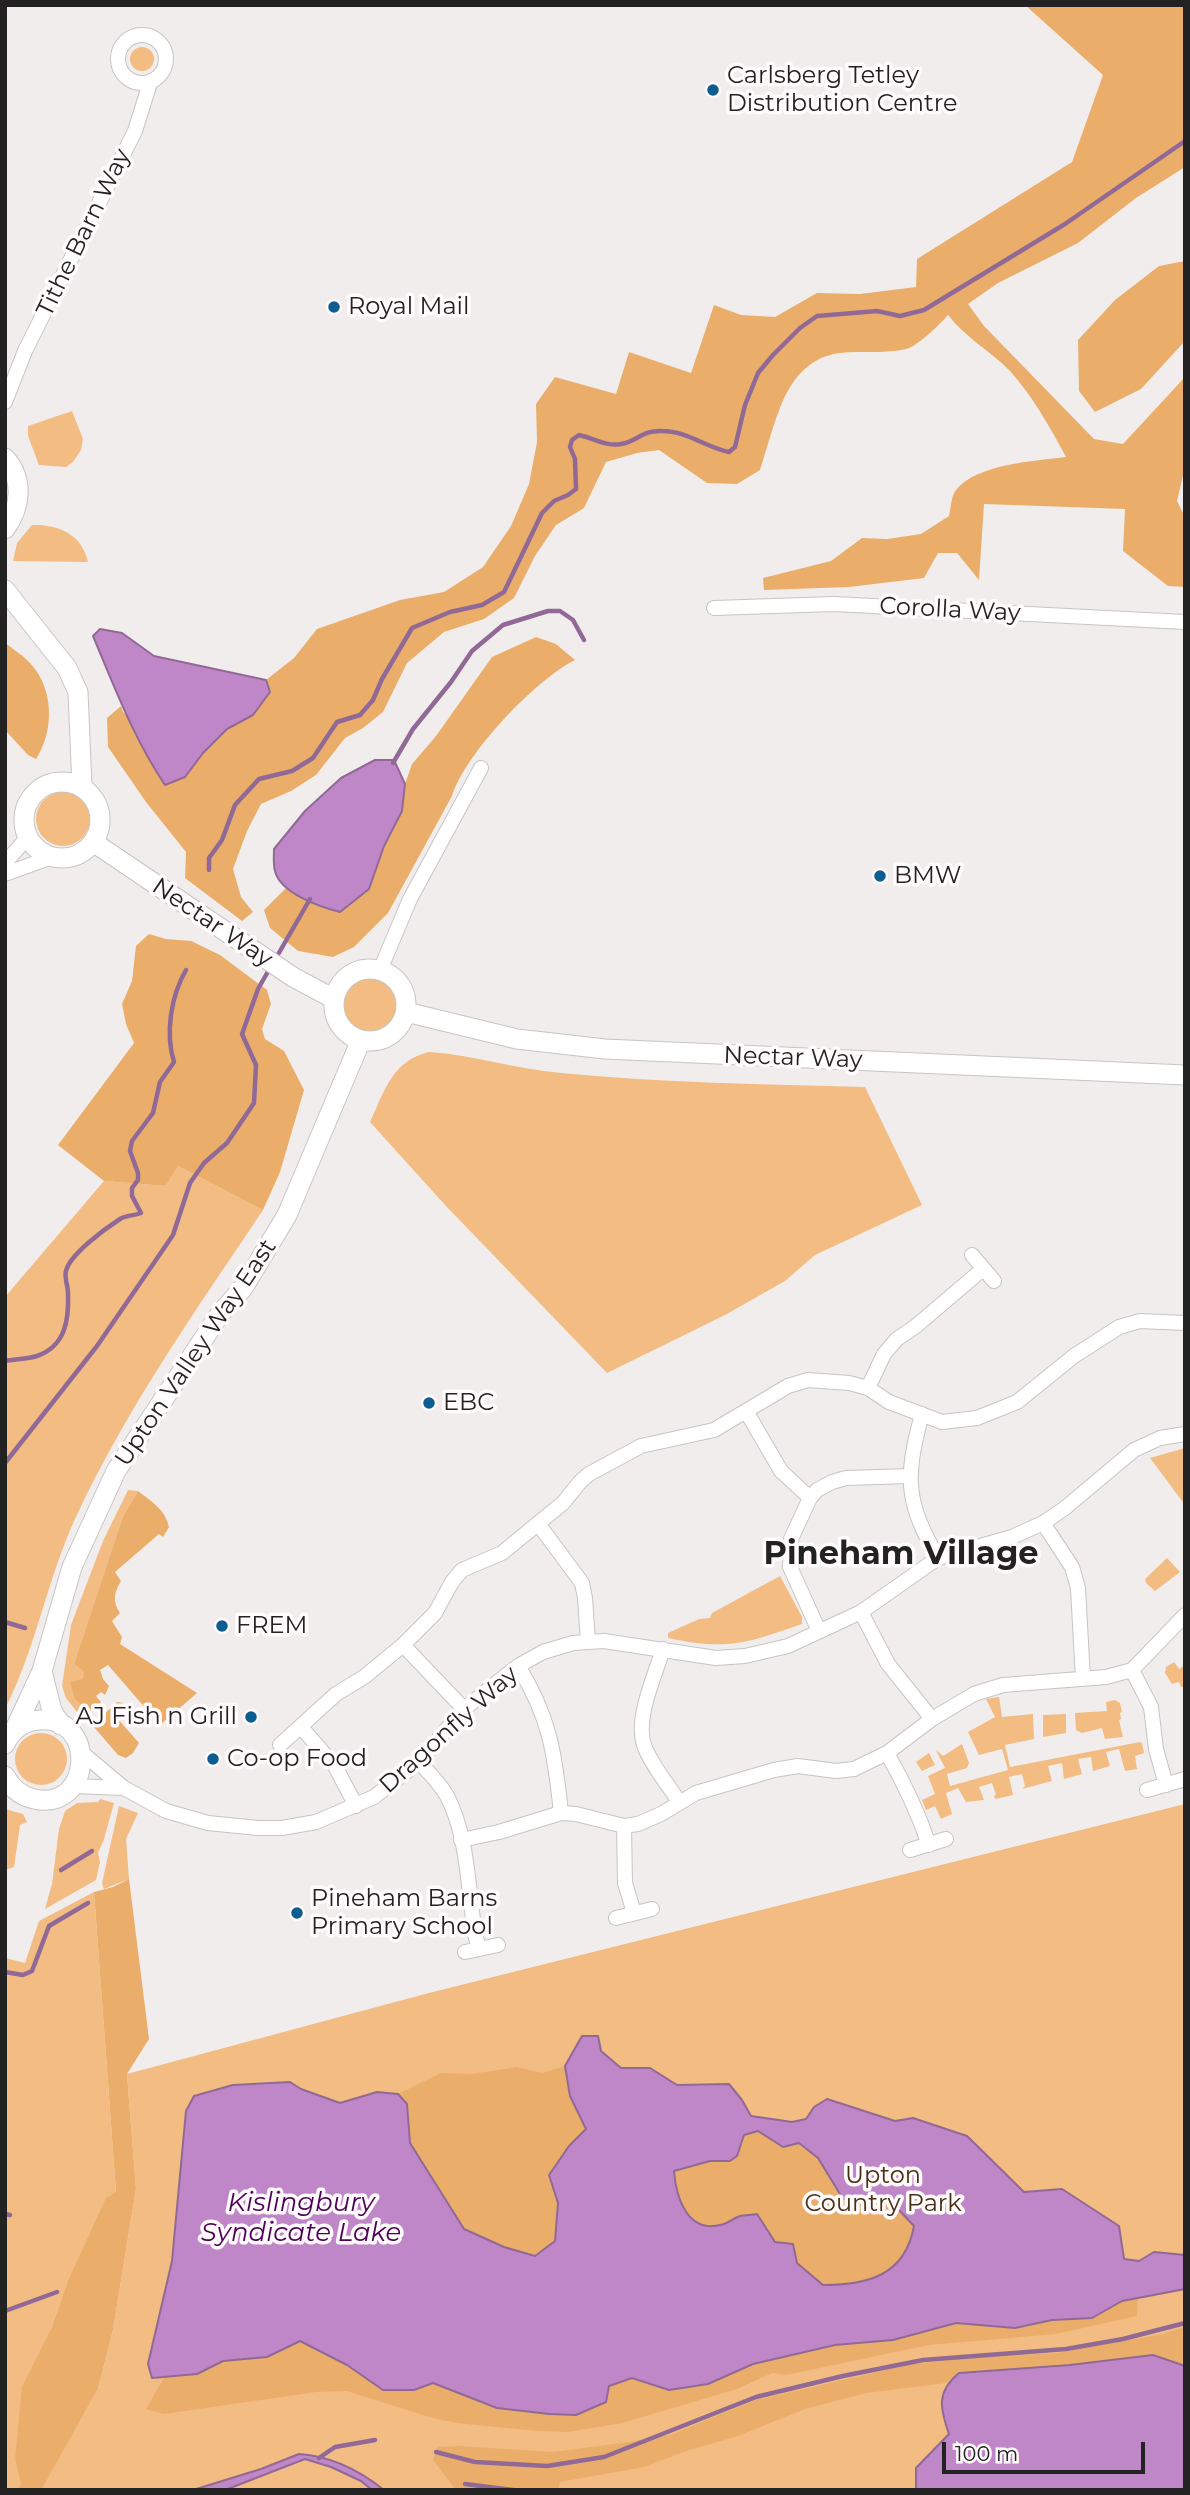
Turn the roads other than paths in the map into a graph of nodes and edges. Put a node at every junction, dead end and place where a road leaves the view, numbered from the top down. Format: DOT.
graph roads {
  1 [pos="131,81"];
  2 [pos="150,83"];
  3 [pos="139,114"];
  4 [pos="25,351"];
  5 [pos="5,371"];
  6 [pos="5,402"];
  7 [pos="5,458"];
  8 [pos="5,529"];
  9 [pos="5,590"];
  10 [pos="715,608"];
  11 [pos="1185,622"];
  12 [pos="80,734"];
  13 [pos="481,768"];
  14 [pos="57,781"];
  15 [pos="82,787"];
  16 [pos="27,838"];
  17 [pos="93,842"];
  18 [pos="52,857"];
  19 [pos="5,863"];
  20 [pos="5,874"];
  21 [pos="380,970"];
  22 [pos="334,999"];
  23 [pos="405,1012"];
  24 [pos="361,1040"];
  25 [pos="1185,1075"];
  26 [pos="972,1255"];
  27 [pos="984,1269"];
  28 [pos="994,1281"];
  29 [pos="1185,1324"];
  30 [pos="868,1388"];
  31 [pos="746,1411"];
  32 [pos="922,1414"];
  33 [pos="1185,1434"];
  34 [pos="910,1476"];
  35 [pos="810,1498"];
  36 [pos="1043,1523"];
  37 [pos="539,1525"];
  38 [pos="938,1558"];
  39 [pos="861,1612"];
  40 [pos="1185,1615"];
  41 [pos="819,1631"];
  42 [pos="588,1642"];
  43 [pos="402,1645"];
  44 [pos="663,1649"];
  45 [pos="518,1666"];
  46 [pos="1132,1670"];
  47 [pos="42,1671"];
  48 [pos="1083,1679"];
  49 [pos="464,1709"];
  50 [pos="932,1719"];
  51 [pos="61,1725"];
  52 [pos="300,1727"];
  53 [pos="10,1736"];
  54 [pos="280,1745"];
  55 [pos="81,1752"];
  56 [pos="887,1753"];
  57 [pos="419,1762"];
  58 [pos="5,1776"];
  59 [pos="1185,1779"];
  60 [pos="1166,1785"];
  61 [pos="74,1786"];
  62 [pos="124,1788"];
  63 [pos="1147,1790"];
  64 [pos="12,1792"];
  65 [pos="679,1802"];
  66 [pos="356,1807"];
  67 [pos="561,1813"];
  68 [pos="624,1826"];
  69 [pos="946,1839"];
  70 [pos="461,1840"];
  71 [pos="929,1845"];
  72 [pos="910,1850"];
  73 [pos="652,1909"];
  74 [pos="634,1913"];
  75 [pos="617,1918"];
  76 [pos="498,1945"];
  1 -- 2 [label="street"];
  1 -- 2 [label="street, Tithe Barn Way"];
  1 -- 3 [label="street, Tithe Barn Way"];
  2 -- 3 [label="street, Tithe Barn Way"];
  3 -- 4 [label="street, Tithe Barn Way"];
  4 -- 5 [label="street, Tithe Barn Way"];
  4 -- 6 [label="street, Tithe Barn Way"];
  7 -- 8 [label="street"];
  9 -- 12 [label="street"];
  10 -- 11 [label="street, Corolla Way"];
  12 -- 14 [label="street"];
  12 -- 15 [label="street"];
  13 -- 21 [label="street"];
  14 -- 15 [label="street"];
  14 -- 16 [label="street"];
  15 -- 17 [label="street"];
  16 -- 18 [label="street"];
  16 -- 19 [label="street"];
  17 -- 18 [label="street"];
  17 -- 22 [label="street, Nectar Way"];
  18 -- 20 [label="street"];
  21 -- 22 [label="street"];
  21 -- 23 [label="street"];
  22 -- 24 [label="street"];
  23 -- 24 [label="street"];
  23 -- 25 [label="street, Nectar Way"];
  24 -- 47 [label="street, Upton Valley Way East"];
  26 -- 27 [label="street"];
  27 -- 28 [label="street"];
  27 -- 30 [label="street"];
  29 -- 32 [label="street"];
  30 -- 31 [label="street"];
  30 -- 32 [label="street"];
  31 -- 35 [label="street"];
  31 -- 37 [label="street"];
  32 -- 34 [label="street"];
  33 -- 36 [label="street, Dragonfly Way"];
  34 -- 35 [label="street"];
  34 -- 38 [label="street"];
  35 -- 41 [label="street"];
  36 -- 38 [label="street, Dragonfly Way"];
  36 -- 48 [label="street"];
  37 -- 42 [label="street"];
  37 -- 43 [label="street"];
  38 -- 39 [label="street, Dragonfly Way"];
  39 -- 41 [label="street, Dragonfly Way"];
  39 -- 50 [label="street"];
  40 -- 46 [label="street"];
  41 -- 44 [label="street, Dragonfly Way"];
  42 -- 44 [label="street, Dragonfly Way"];
  42 -- 45 [label="street, Dragonfly Way"];
  43 -- 49 [label="street"];
  43 -- 52 [label="street"];
  44 -- 65 [label="street"];
  45 -- 49 [label="street, Dragonfly Way"];
  45 -- 67 [label="street"];
  46 -- 48 [label="street"];
  46 -- 60 [label="street"];
  47 -- 51 [label="street"];
  47 -- 53 [label="street, Upton Valley Way East"];
  48 -- 50 [label="street"];
  49 -- 57 [label="street, Dragonfly Way"];
  50 -- 56 [label="street"];
  51 -- 53 [label="street"];
  51 -- 55 [label="street"];
  52 -- 54 [label="street"];
  52 -- 66 [label="street"];
  55 -- 61 [label="street"];
  55 -- 62 [label="street, Dragonfly Way"];
  56 -- 65 [label="street"];
  56 -- 71 [label="street"];
  57 -- 66 [label="street, Dragonfly Way"];
  57 -- 70 [label="street"];
  58 -- 64 [label="street"];
  59 -- 60 [label="street"];
  60 -- 63 [label="street"];
  61 -- 62 [label="street, Dragonfly Way"];
  61 -- 64 [label="street"];
  62 -- 66 [label="street, Dragonfly Way"];
  65 -- 68 [label="street"];
  67 -- 68 [label="street"];
  67 -- 70 [label="street"];
  68 -- 74 [label="street"];
  69 -- 71 [label="street"];
  70 -- 76 [label="street"];
  71 -- 72 [label="street"];
  73 -- 74 [label="street"];
  74 -- 75 [label="street"];
}
